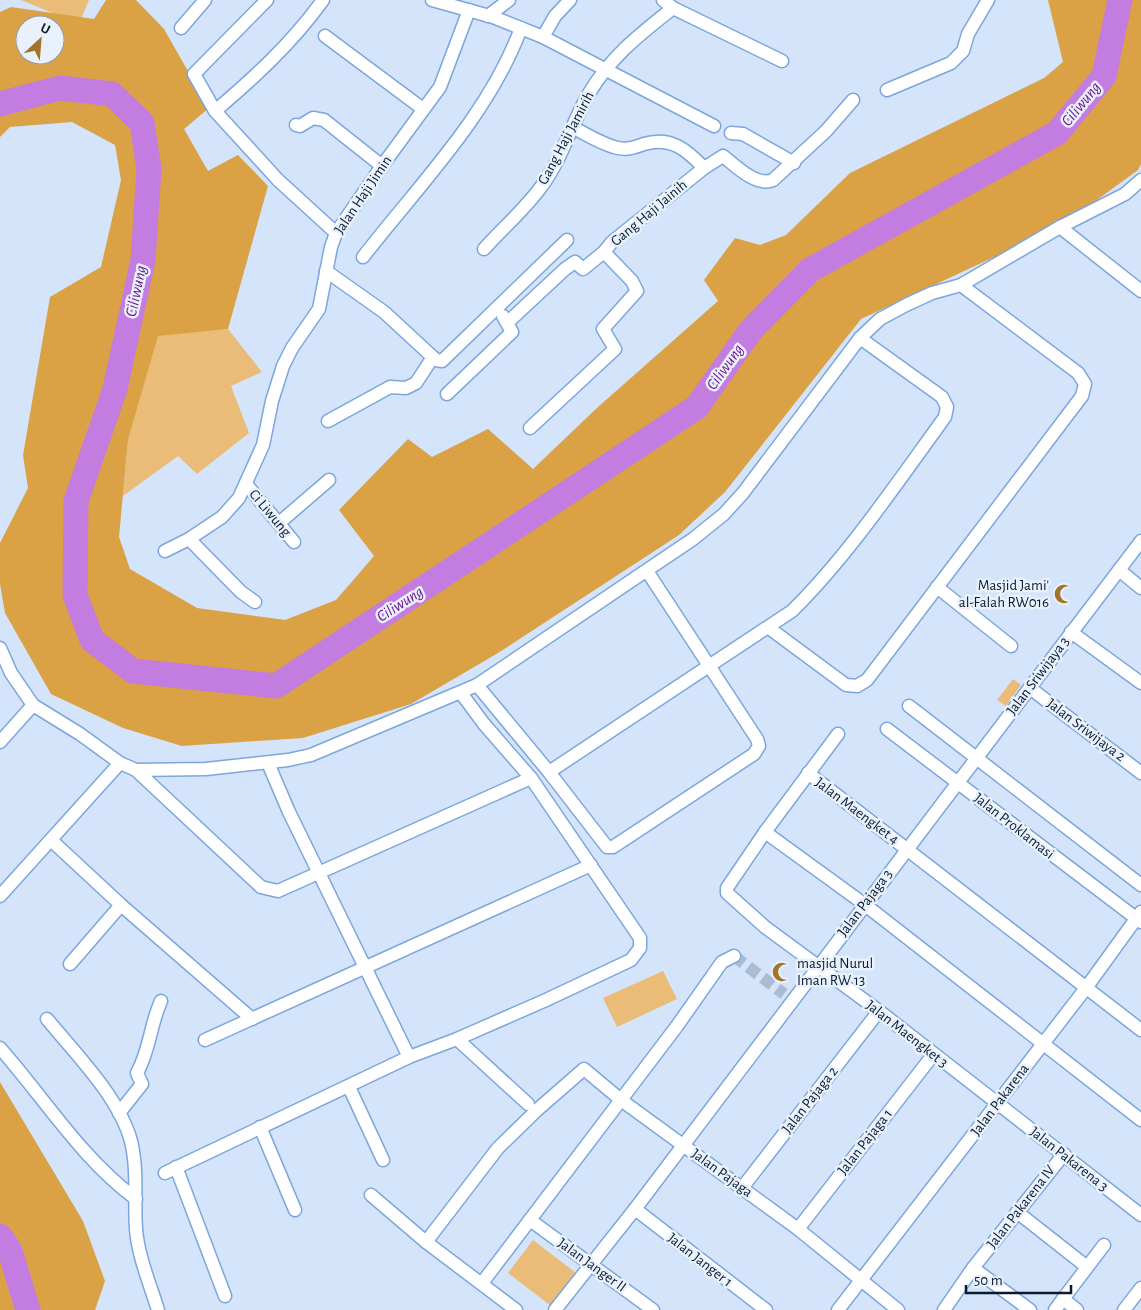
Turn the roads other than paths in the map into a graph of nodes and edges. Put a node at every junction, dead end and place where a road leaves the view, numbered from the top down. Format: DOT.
graph roads {
  1 [pos="205,0"];
  2 [pos="267,0"];
  3 [pos="323,0"];
  4 [pos="432,0"];
  5 [pos="509,0"];
  6 [pos="570,0"];
  7 [pos="988,0"];
  8 [pos="668,4"];
  9 [pos="469,10"];
  10 [pos="490,17"];
  11 [pos="181,28"];
  12 [pos="521,28"];
  13 [pos="325,36"];
  14 [pos="543,37"];
  15 [pos="782,61"];
  16 [pos="605,70"];
  17 [pos="887,90"];
  18 [pos="853,100"];
  19 [pos="424,109"];
  20 [pos="215,111"];
  21 [pos="296,125"];
  22 [pos="714,126"];
  23 [pos="572,127"];
  24 [pos="731,133"];
  25 [pos="794,163"];
  26 [pos="382,166"];
  27 [pos="704,168"];
  28 [pos="1141,180"];
  29 [pos="1060,227"];
  30 [pos="336,233"];
  31 [pos="566,240"];
  32 [pos="484,249"];
  33 [pos="604,252"];
  34 [pos="362,257"];
  35 [pos="326,271"];
  36 [pos="961,285"];
  37 [pos="1141,291"];
  38 [pos="496,309"];
  39 [pos="508,322"];
  40 [pos="860,338"];
  41 [pos="433,357"];
  42 [pos="446,394"];
  43 [pos="328,422"];
  44 [pos="530,428"];
  45 [pos="329,480"];
  46 [pos="246,484"];
  47 [pos="279,523"];
  48 [pos="189,539"];
  49 [pos="1141,541"];
  50 [pos="294,542"];
  51 [pos="165,551"];
  52 [pos="1119,570"];
  53 [pos="647,571"];
  54 [pos="937,587"];
  55 [pos="1141,588"];
  56 [pos="256,602"];
  57 [pos="769,628"];
  58 [pos="1071,632"];
  59 [pos="1012,646"];
  60 [pos="0,648"];
  61 [pos="709,665"];
  62 [pos="1141,683"];
  63 [pos="477,685"];
  64 [pos="1030,688"];
  65 [pos="461,693"];
  66 [pos="34,705"];
  67 [pos="909,706"];
  68 [pos="887,729"];
  69 [pos="838,734"];
  70 [pos="0,742"];
  71 [pos="976,756"];
  72 [pos="120,763"];
  73 [pos="268,763"];
  74 [pos="136,770"];
  75 [pos="549,772"];
  76 [pos="1141,773"];
  77 [pos="808,774"];
  78 [pos="531,778"];
  79 [pos="957,782"];
  80 [pos="765,832"];
  81 [pos="51,840"];
  82 [pos="907,849"];
  83 [pos="591,865"];
  84 [pos="318,872"];
  85 [pos="1141,884"];
  86 [pos="0,896"];
  87 [pos="864,904"];
  88 [pos="122,905"];
  89 [pos="1140,917"];
  90 [pos="734,956"];
  91 [pos="70,964"];
  92 [pos="818,967"];
  93 [pos="366,968"];
  94 [pos="1086,988"];
  95 [pos="161,1001"];
  96 [pos="879,1011"];
  97 [pos="47,1019"];
  98 [pos="252,1019"];
  99 [pos="1141,1030"];
  100 [pos="457,1039"];
  101 [pos="205,1040"];
  102 [pos="1043,1043"];
  103 [pos="0,1048"];
  104 [pos="933,1055"];
  105 [pos="409,1057"];
  106 [pos="349,1087"];
  107 [pos="621,1100"];
  108 [pos="528,1104"];
  109 [pos="997,1104"];
  110 [pos="119,1113"];
  111 [pos="1141,1120"];
  112 [pos="260,1127"];
  113 [pos="682,1144"];
  114 [pos="1064,1154"];
  115 [pos="382,1160"];
  116 [pos="742,1188"];
  117 [pos="371,1195"];
  118 [pos="136,1199"];
  119 [pos="635,1209"];
  120 [pos="295,1210"];
  121 [pos="1017,1212"];
  122 [pos="1141,1216"];
  123 [pos="530,1220"];
  124 [pos="798,1229"];
  125 [pos="426,1242"];
  126 [pos="1104,1245"];
  127 [pos="592,1264"];
  128 [pos="1087,1267"];
  129 [pos="973,1268"];
  130 [pos="861,1280"];
  131 [pos="482,1283"];
  132 [pos="1141,1288"];
  133 [pos="225,1296"];
  134 [pos="1059,1305"];
  135 [pos="158,1310"];
  136 [pos="516,1310"];
  137 [pos="555,1310"];
  138 [pos="653,1310"];
  139 [pos="766,1310"];
  140 [pos="838,1310"];
  141 [pos="898,1310"];
  142 [pos="944,1310"];
  143 [pos="1030,1310"];
  144 [pos="1077,1310"];
  145 [pos="1124,1310"];
  1 -- 11 [label="street"];
  2 -- 20 [label="street"];
  3 -- 20 [label="street"];
  4 -- 9 [label="street"];
  5 -- 10 [label="street"];
  6 -- 14 [label="street"];
  7 -- 17 [label="street"];
  8 -- 15 [label="street"];
  8 -- 16 [label="street, Gang Haji Jamirih"];
  9 -- 10 [label="street"];
  9 -- 19 [label="street, Jalan Haji Jimin"];
  10 -- 12 [label="street"];
  12 -- 14 [label="street"];
  12 -- 34 [label="street"];
  13 -- 19 [label="street"];
  14 -- 16 [label="street"];
  16 -- 22 [label="street"];
  16 -- 23 [label="street, Gang Haji Jamirih"];
  18 -- 25 [label="street"];
  19 -- 26 [label="street, Jalan Haji Jimin"];
  20 -- 30 [label="street"];
  21 -- 26 [label="street"];
  23 -- 27 [label="street"];
  23 -- 32 [label="street, Gang Haji Jamirih"];
  24 -- 25 [label="street"];
  25 -- 27 [label="street, Gang Haji Jainih"];
  26 -- 30 [label="street, Jalan Haji Jimin"];
  27 -- 33 [label="street, Gang Haji Jainih"];
  28 -- 29 [label="street"];
  29 -- 36 [label="street"];
  29 -- 37 [label="street"];
  30 -- 35 [label="street, Jalan Haji Jimin"];
  31 -- 38 [label="street"];
  33 -- 39 [label="street"];
  33 -- 44 [label="street, Gang Haji Jainih"];
  35 -- 41 [label="street"];
  35 -- 46 [label="street, Jalan Haji Jimin"];
  36 -- 40 [label="street"];
  36 -- 54 [label="street"];
  38 -- 39 [label="street"];
  38 -- 41 [label="street"];
  39 -- 42 [label="street"];
  40 -- 53 [label="street"];
  40 -- 57 [label="street"];
  41 -- 43 [label="street"];
  45 -- 47 [label="street"];
  46 -- 47 [label="street, Ci Liwung"];
  46 -- 48 [label="street, Jalan Haji Jimin"];
  47 -- 50 [label="street, Ci Liwung"];
  48 -- 51 [label="street, Jalan Haji Jimin"];
  48 -- 56 [label="street"];
  49 -- 52 [label="street, Jalan Sriwijaya 3"];
  52 -- 55 [label="street"];
  52 -- 58 [label="street, Jalan Sriwijaya 3"];
  53 -- 61 [label="street"];
  53 -- 63 [label="street"];
  54 -- 57 [label="street"];
  54 -- 59 [label="street"];
  57 -- 61 [label="street"];
  58 -- 62 [label="street"];
  58 -- 64 [label="street, Jalan Sriwijaya 3"];
  60 -- 66 [label="street"];
  61 -- 75 [label="street"];
  61 -- 75 [label="street"];
  63 -- 65 [label="street"];
  63 -- 75 [label="street"];
  64 -- 71 [label="street, Jalan Sriwijaya 3"];
  64 -- 76 [label="street, Jalan Sriwijaya 2"];
  65 -- 73 [label="street"];
  65 -- 78 [label="street"];
  66 -- 70 [label="street"];
  66 -- 72 [label="street"];
  67 -- 71 [label="street"];
  68 -- 79 [label="street, Jalan Proklamasi"];
  69 -- 77 [label="street"];
  71 -- 79 [label="street, Jalan Sriwijaya 3"];
  71 -- 85 [label="street"];
  72 -- 74 [label="street"];
  72 -- 81 [label="street"];
  73 -- 74 [label="street"];
  73 -- 84 [label="street"];
  74 -- 84 [label="street"];
  77 -- 80 [label="street"];
  77 -- 82 [label="street, Jalan Maengket 4"];
  78 -- 83 [label="street"];
  78 -- 84 [label="street"];
  79 -- 82 [label="street, Jalan Pajaga 3"];
  79 -- 89 [label="street, Jalan Proklamasi"];
  80 -- 87 [label="street"];
  80 -- 92 [label="street, Jalan Maengket 3"];
  81 -- 86 [label="street"];
  81 -- 88 [label="street"];
  82 -- 87 [label="street, Jalan Pajaga 3"];
  82 -- 94 [label="street, Jalan Maengket 4"];
  83 -- 93 [label="street"];
  83 -- 100 [label="street"];
  84 -- 93 [label="street"];
  87 -- 92 [label="street, Jalan Pajaga 3"];
  87 -- 102 [label="street"];
  88 -- 91 [label="street"];
  88 -- 98 [label="street"];
  89 -- 94 [label="street, Jalan Pakarena"];
  90 -- 107 [label="street"];
  92 -- 96 [label="street, Jalan Maengket 3"];
  92 -- 113 [label="street, Jalan Pajaga 3"];
  93 -- 98 [label="street"];
  93 -- 105 [label="street"];
  94 -- 99 [label="street, Jalan Maengket 4"];
  94 -- 102 [label="street, Jalan Pakarena"];
  95 -- 110 [label="street"];
  96 -- 104 [label="street, Jalan Maengket 3"];
  96 -- 116 [label="street, Jalan Pajaga 2"];
  97 -- 110 [label="street"];
  98 -- 101 [label="street"];
  100 -- 105 [label="street"];
  100 -- 108 [label="street"];
  102 -- 109 [label="street, Jalan Pakarena"];
  102 -- 111 [label="street"];
  103 -- 118 [label="street"];
  104 -- 109 [label="street, Jalan Maengket 3"];
  104 -- 124 [label="street, Jalan Pajaga 1"];
  105 -- 106 [label="street"];
  106 -- 112 [label="street"];
  106 -- 115 [label="street"];
  107 -- 113 [label="street, Jalan Pajaga"];
  107 -- 123 [label="street"];
  107 -- 125 [label="street, Jalan Pajaga"];
  109 -- 114 [label="street, Jalan Pakarena 3"];
  109 -- 130 [label="street, Jalan Pakarena"];
  110 -- 118 [label="street"];
  112 -- 120 [label="street"];
  112 -- 133 [label="street"];
  113 -- 116 [label="street, Jalan Pajaga"];
  113 -- 119 [label="street, Jalan Pajaga 3"];
  114 -- 121 [label="street, Jalan Pakarena IV"];
  114 -- 122 [label="street, Jalan Pakarena 3"];
  116 -- 124 [label="street, Jalan Pajaga"];
  117 -- 125 [label="street"];
  118 -- 135 [label="street"];
  119 -- 127 [label="street, Jalan Pajaga 3"];
  119 -- 139 [label="street, Jalan Janger 1"];
  121 -- 128 [label="street"];
  121 -- 129 [label="street, Jalan Pakarena IV"];
  123 -- 127 [label="street, Jalan Janger II"];
  123 -- 131 [label="street"];
  124 -- 130 [label="street, Jalan Pajaga"];
  125 -- 131 [label="street"];
  126 -- 128 [label="street"];
  127 -- 137 [label="street, Jalan Pajaga 3"];
  127 -- 138 [label="street, Jalan Janger II"];
  128 -- 134 [label="street"];
  129 -- 142 [label="street, Jalan Pakarena IV"];
  129 -- 143 [label="street"];
  130 -- 140 [label="street, Jalan Pakarena"];
  130 -- 141 [label="street, Jalan Pajaga"];
  131 -- 136 [label="street"];
  132 -- 145 [label="street"];
  134 -- 144 [label="street"];
}
